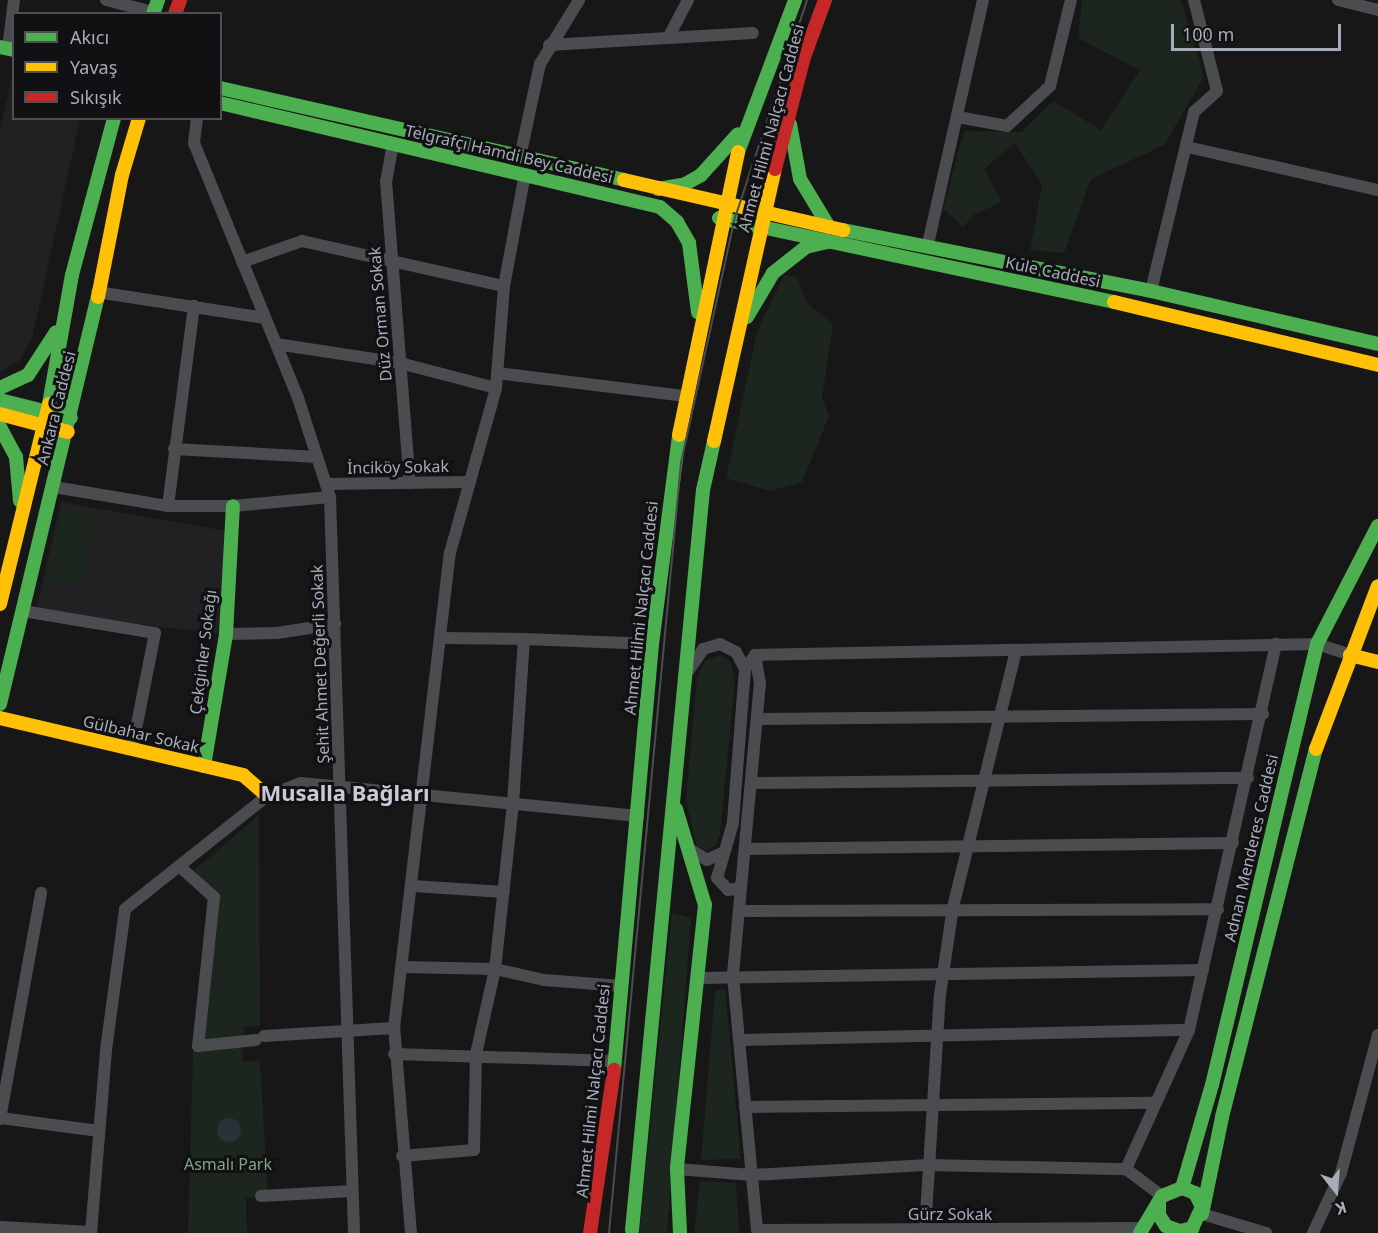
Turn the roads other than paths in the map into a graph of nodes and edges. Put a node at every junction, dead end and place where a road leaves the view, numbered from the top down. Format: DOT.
graph roads {
  1 [pos="106,0"];
  2 [pos="579,0"];
  3 [pos="688,0"];
  4 [pos="795,0"];
  5 [pos="825,0"];
  6 [pos="983,0"];
  7 [pos="1071,0"];
  8 [pos="1194,0"];
  9 [pos="1338,0"];
  10 [pos="154,10"];
  11 [pos="1378,10"];
  12 [pos="12,14"];
  13 [pos="753,33"];
  14 [pos="668,38"];
  15 [pos="549,45"];
  16 [pos="7,49"];
  17 [pos="222,88"];
  18 [pos="222,103"];
  19 [pos="750,114"];
  20 [pos="789,117"];
  21 [pos="958,117"];
  22 [pos="102,120"];
  23 [pos="113,120"];
  24 [pos="138,120"];
  25 [pos="149,120"];
  26 [pos="197,120"];
  27 [pos="105,143"];
  28 [pos="393,143"];
  29 [pos="131,144"];
  30 [pos="1187,147"];
  31 [pos="520,157"];
  32 [pos="525,174"];
  33 [pos="658,189"];
  34 [pos="1378,190"];
  35 [pos="724,201"];
  36 [pos="765,211"];
  37 [pos="720,218"];
  38 [pos="760,227"];
  39 [pos="829,227"];
  40 [pos="827,242"];
  41 [pos="928,244"];
  42 [pos="392,261"];
  43 [pos="242,262"];
  44 [pos="72,276"];
  45 [pos="504,286"];
  46 [pos="1151,291"];
  47 [pos="97,292"];
  48 [pos="194,306"];
  49 [pos="265,318"];
  50 [pos="699,327"];
  51 [pos="736,338"];
  52 [pos="276,344"];
  53 [pos="1378,344"];
  54 [pos="1364,361"];
  55 [pos="400,363"];
  56 [pos="1378,365"];
  57 [pos="497,373"];
  58 [pos="1378,374"];
  59 [pos="0,388"];
  60 [pos="496,388"];
  61 [pos="684,396"];
  62 [pos="0,400"];
  63 [pos="0,414"];
  64 [pos="46,419"];
  65 [pos="69,425"];
  66 [pos="0,427"];
  67 [pos="174,449"];
  68 [pos="317,457"];
  69 [pos="410,483"];
  70 [pos="470,483"];
  71 [pos="326,484"];
  72 [pos="54,487"];
  73 [pos="330,497"];
  74 [pos="168,506"];
  75 [pos="233,507"];
  76 [pos="21,520"];
  77 [pos="1378,526"];
  78 [pos="1378,586"];
  79 [pos="0,604"];
  80 [pos="23,611"];
  81 [pos="335,624"];
  82 [pos="226,634"];
  83 [pos="441,638"];
  84 [pos="524,639"];
  85 [pos="652,644"];
  86 [pos="1276,644"];
  87 [pos="1317,644"];
  88 [pos="1016,650"];
  89 [pos="755,655"];
  90 [pos="1350,655"];
  91 [pos="1378,662"];
  92 [pos="745,669"];
  93 [pos="682,688"];
  94 [pos="0,704"];
  95 [pos="1263,714"];
  96 [pos="999,717"];
  97 [pos="0,718"];
  98 [pos="757,719"];
  99 [pos="132,749"];
  100 [pos="204,766"];
  101 [pos="1248,778"];
  102 [pos="983,782"];
  103 [pos="751,783"];
  104 [pos="672,785"];
  105 [pos="341,786"];
  106 [pos="425,792"];
  107 [pos="267,795"];
  108 [pos="513,804"];
  109 [pos="638,816"];
  110 [pos="1233,843"];
  111 [pos="686,846"];
  112 [pos="968,846"];
  113 [pos="745,849"];
  114 [pos="725,851"];
  115 [pos="179,866"];
  116 [pos="413,886"];
  117 [pos="741,888"];
  118 [pos="504,891"];
  119 [pos="41,893"];
  120 [pos="952,907"];
  121 [pos="1218,909"];
  122 [pos="739,911"];
  123 [pos="403,967"];
  124 [pos="495,969"];
  125 [pos="1203,970"];
  126 [pos="943,973"];
  127 [pos="733,976"];
  128 [pos="699,978"];
  129 [pos="622,986"];
  130 [pos="394,1028"];
  131 [pos="346,1029"];
  132 [pos="1190,1030"];
  133 [pos="1378,1035"];
  134 [pos="937,1039"];
  135 [pos="739,1040"];
  136 [pos="394,1054"];
  137 [pos="476,1054"];
  138 [pos="615,1061"];
  139 [pos="1156,1103"];
  140 [pos="932,1105"];
  141 [pos="745,1107"];
  142 [pos="0,1119"];
  143 [pos="99,1131"];
  144 [pos="402,1156"];
  145 [pos="928,1165"];
  146 [pos="677,1169"];
  147 [pos="1126,1169"];
  148 [pos="752,1175"];
  149 [pos="1182,1188"];
  150 [pos="352,1191"];
  151 [pos="261,1196"];
  152 [pos="599,1196"];
  153 [pos="1161,1199"];
  154 [pos="1202,1214"];
  155 [pos="0,1227"];
  156 [pos="1141,1229"];
  157 [pos="632,1230"];
  158 [pos="925,1231"];
  159 [pos="1191,1231"];
  160 [pos="91,1232"];
  161 [pos="354,1233"];
  162 [pos="411,1233"];
  163 [pos="590,1233"];
  164 [pos="595,1233"];
  165 [pos="601,1233"];
  166 [pos="671,1233"];
  167 [pos="680,1233"];
  168 [pos="1266,1233"];
  169 [pos="1313,1233"];
  1 -- 10 [label="street"];
  2 -- 15 [label="street"];
  3 -- 14 [label="street"];
  4 -- 19 [label="main road, Ahmet Hilmi Nalçacı Caddesi"];
  5 -- 20 [label="main road, Ahmet Hilmi Nalçacı Caddesi"];
  6 -- 21 [label="street"];
  7 -- 21 [label="street"];
  8 -- 30 [label="street"];
  9 -- 11 [label="street"];
  12 -- 16 [label="street"];
  13 -- 14 [label="street"];
  14 -- 15 [label="street"];
  15 -- 31 [label="street"];
  17 -- 31 [label="main road, Telgrafçı Hamdi Bey Caddesi"];
  18 -- 28 [label="main road, Telgrafçı Hamdi Bey Caddesi"];
  19 -- 33 [label="main road"];
  19 -- 35 [label="main road, Ahmet Hilmi Nalçacı Caddesi"];
  20 -- 36 [label="main road, Ahmet Hilmi Nalçacı Caddesi"];
  20 -- 39 [label="main road"];
  21 -- 41 [label="street"];
  22 -- 27 [label="main road"];
  23 -- 27 [label="main road, Ankara Caddesi"];
  24 -- 29 [label="main road, Ankara Caddesi"];
  25 -- 29 [label="main road"];
  26 -- 43 [label="street, Şehit Ahmet Değerli Sokak"];
  27 -- 44 [label="main road, Ankara Caddesi"];
  28 -- 32 [label="main road, Telgrafçı Hamdi Bey Caddesi"];
  28 -- 42 [label="street, Düz Orman Sokak"];
  29 -- 47 [label="main road, Ankara Caddesi"];
  30 -- 34 [label="street"];
  30 -- 46 [label="street"];
  31 -- 33 [label="main road, Telgrafçı Hamdi Bey Caddesi"];
  32 -- 45 [label="street"];
  32 -- 50 [label="main road, Telgrafçı Hamdi Bey Caddesi"];
  33 -- 35 [label="main road, Telgrafçı Hamdi Bey Caddesi"];
  35 -- 36 [label="main road, Kule Caddesi"];
  35 -- 37 [label="main road, Ahmet Hilmi Nalçacı Caddesi"];
  36 -- 38 [label="main road, Ahmet Hilmi Nalçacı Caddesi"];
  36 -- 39 [label="main road, Kule Caddesi"];
  37 -- 38 [label="main road, Kule Caddesi"];
  37 -- 50 [label="main road, Ahmet Hilmi Nalçacı Caddesi"];
  38 -- 40 [label="main road, Kule Caddesi"];
  38 -- 51 [label="main road, Ahmet Hilmi Nalçacı Caddesi"];
  39 -- 41 [label="main road, Kule Caddesi"];
  40 -- 51 [label="main road"];
  40 -- 54 [label="main road, Kule Caddesi"];
  41 -- 46 [label="main road, Kule Caddesi"];
  42 -- 43 [label="street"];
  42 -- 45 [label="street"];
  42 -- 55 [label="street, Düz Orman Sokak"];
  43 -- 49 [label="street, Şehit Ahmet Değerli Sokak"];
  44 -- 59 [label="main road"];
  44 -- 64 [label="main road, Ankara Caddesi"];
  45 -- 57 [label="street"];
  46 -- 53 [label="main road, Kule Caddesi"];
  47 -- 48 [label="street"];
  47 -- 65 [label="main road, Ankara Caddesi"];
  48 -- 49 [label="street"];
  48 -- 67 [label="street"];
  49 -- 52 [label="street, Şehit Ahmet Değerli Sokak"];
  50 -- 61 [label="main road, Ahmet Hilmi Nalçacı Caddesi"];
  51 -- 93 [label="main road, Ahmet Hilmi Nalçacı Caddesi"];
  52 -- 55 [label="street"];
  52 -- 68 [label="street, Şehit Ahmet Değerli Sokak"];
  54 -- 56 [label="main road, Kule Caddesi"];
  54 -- 58 [label="main road"];
  55 -- 60 [label="street"];
  55 -- 69 [label="street, Düz Orman Sokak"];
  57 -- 60 [label="street"];
  57 -- 61 [label="street"];
  60 -- 70 [label="street"];
  61 -- 85 [label="main road, Ahmet Hilmi Nalçacı Caddesi"];
  62 -- 64 [label="main road"];
  63 -- 64 [label="main road"];
  64 -- 65 [label="main road"];
  64 -- 76 [label="main road, Ankara Caddesi"];
  65 -- 72 [label="main road, Ankara Caddesi"];
  66 -- 76 [label="main road"];
  67 -- 68 [label="street"];
  67 -- 74 [label="street"];
  68 -- 71 [label="street, Şehit Ahmet Değerli Sokak"];
  69 -- 70 [label="street, İnciköy Sokak"];
  69 -- 71 [label="street, İnciköy Sokak"];
  70 -- 83 [label="street"];
  71 -- 73 [label="street, Şehit Ahmet Değerli Sokak"];
  72 -- 74 [label="street"];
  72 -- 80 [label="main road, Ankara Caddesi"];
  73 -- 75 [label="street"];
  73 -- 81 [label="street, Şehit Ahmet Değerli Sokak"];
  74 -- 75 [label="street"];
  75 -- 82 [label="main road, Çekginler Sokağı"];
  76 -- 79 [label="main road, Ankara Caddesi"];
  77 -- 87 [label="main road, Adnan Menderes Caddesi"];
  78 -- 90 [label="main road"];
  80 -- 94 [label="main road, Ankara Caddesi"];
  80 -- 99 [label="street"];
  81 -- 82 [label="street"];
  81 -- 105 [label="street, Şehit Ahmet Değerli Sokak"];
  82 -- 100 [label="main road, Çekginler Sokağı"];
  83 -- 84 [label="street"];
  83 -- 106 [label="street"];
  84 -- 85 [label="street"];
  84 -- 108 [label="street"];
  85 -- 109 [label="main road, Ahmet Hilmi Nalçacı Caddesi"];
  86 -- 87 [label="street"];
  86 -- 88 [label="street"];
  86 -- 95 [label="street"];
  87 -- 90 [label="street"];
  87 -- 149 [label="main road, Adnan Menderes Caddesi"];
  88 -- 89 [label="street"];
  88 -- 96 [label="street"];
  89 -- 92 [label="street"];
  89 -- 98 [label="street"];
  90 -- 91 [label="main road"];
  90 -- 154 [label="main road"];
  92 -- 93 [label="street"];
  92 -- 114 [label="street"];
  93 -- 104 [label="main road, Ahmet Hilmi Nalçacı Caddesi"];
  95 -- 96 [label="street"];
  95 -- 101 [label="street"];
  96 -- 98 [label="street"];
  96 -- 102 [label="street"];
  97 -- 99 [label="main road, Gülbahar Sokak"];
  98 -- 103 [label="street"];
  99 -- 100 [label="main road, Gülbahar Sokak"];
  100 -- 107 [label="main road, Gülbahar Sokak"];
  101 -- 102 [label="street"];
  101 -- 110 [label="street"];
  102 -- 103 [label="street"];
  102 -- 112 [label="street"];
  103 -- 113 [label="street"];
  104 -- 111 [label="main road"];
  104 -- 157 [label="main road, Ahmet Hilmi Nalçacı Caddesi"];
  105 -- 106 [label="street"];
  105 -- 107 [label="street"];
  105 -- 131 [label="street, Şehit Ahmet Değerli Sokak"];
  106 -- 108 [label="street"];
  106 -- 116 [label="street"];
  107 -- 115 [label="street"];
  108 -- 109 [label="street"];
  108 -- 118 [label="street"];
  109 -- 129 [label="main road, Ahmet Hilmi Nalçacı Caddesi"];
  110 -- 112 [label="street"];
  110 -- 121 [label="street"];
  111 -- 114 [label="street"];
  111 -- 128 [label="main road"];
  112 -- 113 [label="street"];
  112 -- 120 [label="street"];
  113 -- 117 [label="street"];
  114 -- 117 [label="street"];
  115 -- 131 [label="street"];
  115 -- 143 [label="street"];
  116 -- 118 [label="street"];
  116 -- 123 [label="street"];
  117 -- 122 [label="street"];
  118 -- 124 [label="street"];
  119 -- 142 [label="street"];
  120 -- 121 [label="street"];
  120 -- 122 [label="street"];
  120 -- 126 [label="street"];
  121 -- 125 [label="street"];
  122 -- 127 [label="street"];
  123 -- 124 [label="street"];
  123 -- 130 [label="street"];
  124 -- 129 [label="street"];
  124 -- 137 [label="street"];
  125 -- 126 [label="street"];
  125 -- 132 [label="street"];
  126 -- 127 [label="street"];
  126 -- 134 [label="street"];
  127 -- 128 [label="street"];
  127 -- 135 [label="street"];
  128 -- 146 [label="main road"];
  129 -- 138 [label="main road, Ahmet Hilmi Nalçacı Caddesi"];
  130 -- 131 [label="street"];
  130 -- 136 [label="street"];
  131 -- 150 [label="street, Şehit Ahmet Değerli Sokak"];
  132 -- 134 [label="street"];
  132 -- 139 [label="street"];
  133 -- 169 [label="street"];
  134 -- 135 [label="street"];
  134 -- 140 [label="street"];
  135 -- 141 [label="street"];
  136 -- 137 [label="street"];
  136 -- 144 [label="street"];
  137 -- 138 [label="street"];
  137 -- 144 [label="street"];
  138 -- 152 [label="main road, Ahmet Hilmi Nalçacı Caddesi"];
  139 -- 140 [label="street"];
  139 -- 147 [label="street"];
  140 -- 141 [label="street"];
  140 -- 145 [label="street"];
  141 -- 148 [label="street"];
  142 -- 143 [label="street"];
  143 -- 160 [label="street"];
  144 -- 162 [label="street"];
  145 -- 147 [label="street"];
  145 -- 148 [label="street"];
  145 -- 158 [label="street"];
  146 -- 148 [label="street"];
  146 -- 166 [label="main road"];
  146 -- 167 [label="main road"];
  147 -- 153 [label="street"];
  148 -- 158 [label="street, Gürz Sokak"];
  149 -- 153 [label="main road"];
  149 -- 154 [label="main road"];
  150 -- 151 [label="street"];
  150 -- 161 [label="street, Şehit Ahmet Değerli Sokak"];
  152 -- 163 [label="main road, Ahmet Hilmi Nalçacı Caddesi"];
  152 -- 164 [label="main road"];
  152 -- 165 [label="main road"];
  153 -- 156 [label="main road"];
  153 -- 159 [label="main road"];
  154 -- 159 [label="main road"];
  154 -- 168 [label="street"];
  155 -- 160 [label="street"];
  156 -- 158 [label="street, Gürz Sokak"];
}
